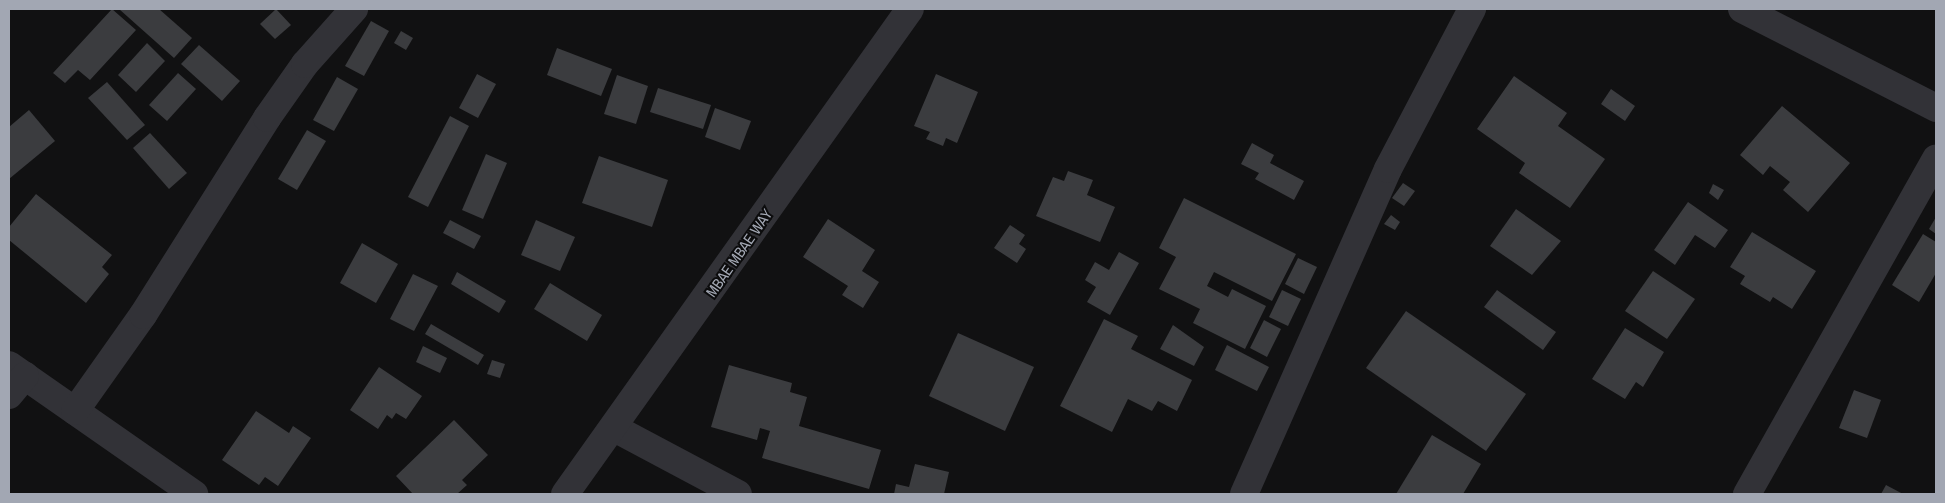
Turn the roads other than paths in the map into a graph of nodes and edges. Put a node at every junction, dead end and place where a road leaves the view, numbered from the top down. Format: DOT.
graph roads {
  1 [pos="354,9"];
  2 [pos="910,9"];
  3 [pos="1472,9"];
  4 [pos="1742,9"];
  5 [pos="1936,108"];
  6 [pos="1936,159"];
  7 [pos="14,379"];
  8 [pos="75,411"];
  9 [pos="616,429"];
  10 [pos="194,494"];
  11 [pos="565,494"];
  12 [pos="738,494"];
  13 [pos="1244,494"];
  14 [pos="1747,494"];
  1 -- 8 [label="street"];
  2 -- 9 [label="street, MBAE MBAE WAY"];
  3 -- 13 [label="street"];
  4 -- 5 [label="street"];
  6 -- 14 [label="street"];
  7 -- 8 [label="street"];
  8 -- 10 [label="street"];
  9 -- 11 [label="street, MBAE MBAE WAY"];
  9 -- 12 [label="street"];
}
